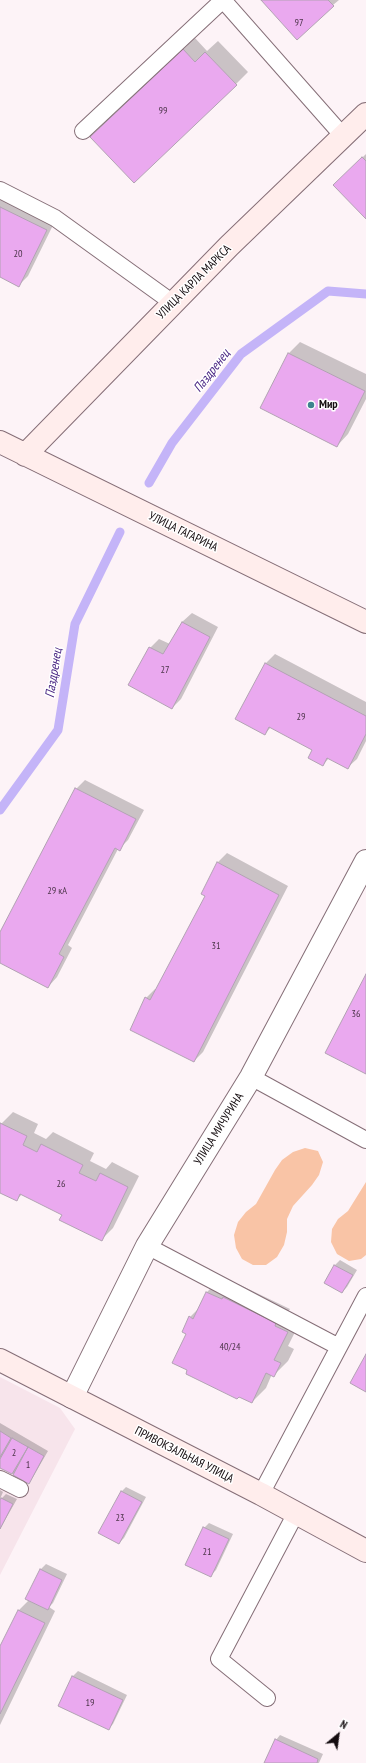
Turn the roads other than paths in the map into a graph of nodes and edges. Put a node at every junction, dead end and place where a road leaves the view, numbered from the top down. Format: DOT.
graph roads {
  1 [pos="223,0"];
  2 [pos="366,114"];
  3 [pos="83,131"];
  4 [pos="343,136"];
  5 [pos="0,190"];
  6 [pos="173,303"];
  7 [pos="0,442"];
  8 [pos="25,455"];
  9 [pos="366,622"];
  10 [pos="366,861"];
  11 [pos="252,1077"];
  12 [pos="366,1140"];
  13 [pos="147,1246"];
  14 [pos="366,1296"];
  15 [pos="338,1347"];
  16 [pos="0,1360"];
  17 [pos="72,1397"];
  18 [pos="0,1479"];
  19 [pos="20,1489"];
  20 [pos="261,1494"];
  21 [pos="296,1513"];
  22 [pos="366,1551"];
  23 [pos="267,1698"];
  1 -- 3 [label="lane"];
  1 -- 4 [label="lane"];
  2 -- 4 [label="main road, УЛИЦА КАРЛА МАРКСА"];
  4 -- 6 [label="main road, УЛИЦА КАРЛА МАРКСА"];
  5 -- 6 [label="lane"];
  6 -- 8 [label="main road, УЛИЦА КАРЛА МАРКСА"];
  7 -- 8 [label="main road, УЛИЦА ГАГАРИНА"];
  8 -- 9 [label="main road, УЛИЦА ГАГАРИНА"];
  10 -- 11 [label="street, УЛИЦА МИЧУРИНА"];
  11 -- 12 [label="lane"];
  11 -- 13 [label="street, УЛИЦА МИЧУРИНА"];
  13 -- 15 [label="lane"];
  13 -- 17 [label="street, УЛИЦА МИЧУРИНА"];
  14 -- 15 [label="lane"];
  15 -- 20 [label="lane"];
  16 -- 17 [label="main road, ПРИВОКЗАЛЬНАЯ УЛИЦА"];
  17 -- 20 [label="main road, ПРИВОКЗАЛЬНАЯ УЛИЦА"];
  18 -- 19 [label="lane"];
  20 -- 21 [label="main road, ПРИВОКЗАЛЬНАЯ УЛИЦА"];
  21 -- 22 [label="main road, ПРИВОКЗАЛЬНАЯ УЛИЦА"];
  21 -- 23 [label="lane"];
}
